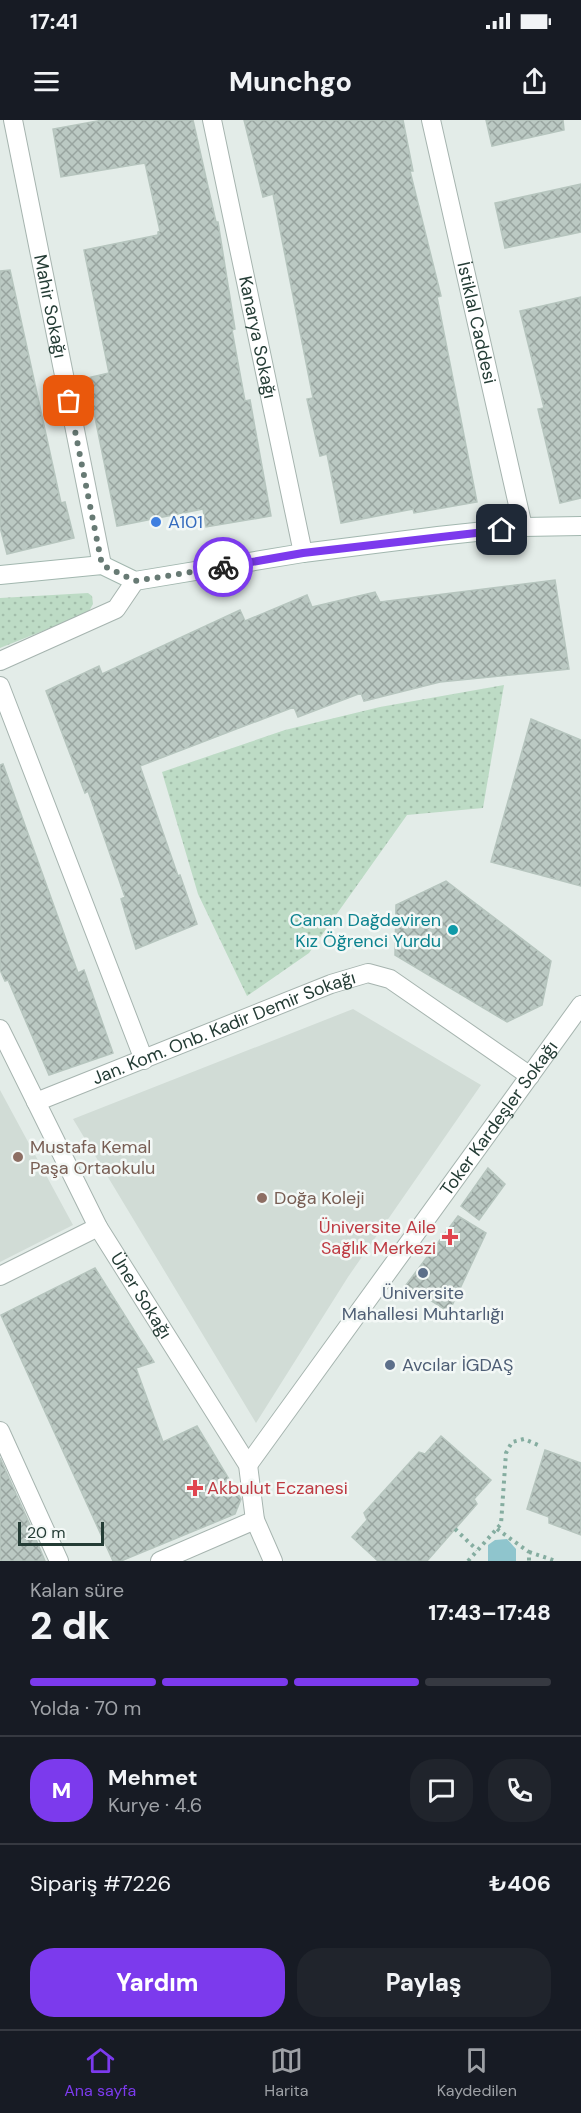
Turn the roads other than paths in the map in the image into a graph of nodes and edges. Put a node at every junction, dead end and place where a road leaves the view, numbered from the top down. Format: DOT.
graph roads {
  1 [pos="13,120"];
  2 [pos="212,120"];
  3 [pos="431,120"];
  4 [pos="581,526"];
  5 [pos="523,527"];
  6 [pos="303,553"];
  7 [pos="102,565"];
  8 [pos="0,575"];
  9 [pos="135,581"];
  10 [pos="0,661"];
  11 [pos="0,686"];
  12 [pos="581,1005"];
  13 [pos="0,1029"];
  14 [pos="144,1060"];
  15 [pos="530,1076"];
  16 [pos="36,1102"];
  17 [pos="98,1227"];
  18 [pos="0,1276"];
  19 [pos="0,1431"];
  20 [pos="248,1465"];
  21 [pos="255,1520"];
  22 [pos="59,1561"];
  23 [pos="160,1561"];
  24 [pos="273,1561"];
  1 -- 7 [label="street, Mahir Sokağı"];
  2 -- 6 [label="street, Kanarya Sokağı"];
  3 -- 5 [label="street, İstiklal Caddesi"];
  4 -- 5 [label="street"];
  5 -- 6 [label="street"];
  6 -- 9 [label="street"];
  7 -- 8 [label="street"];
  7 -- 9 [label="street"];
  9 -- 10 [label="street"];
  11 -- 14 [label="street"];
  12 -- 15 [label="street, Toker Kardeşler Sokağı"];
  13 -- 16 [label="street, Üner Sokağı"];
  14 -- 15 [label="street, Jan. Kom. Onb. Kadir Demir Sokağı"];
  14 -- 16 [label="street, Jan. Kom. Onb. Kadir Demir Sokağı"];
  15 -- 20 [label="street, Toker Kardeşler Sokağı"];
  16 -- 17 [label="street, Üner Sokağı"];
  17 -- 18 [label="street"];
  17 -- 20 [label="street, Üner Sokağı"];
  19 -- 22 [label="street"];
  20 -- 21 [label="street, Üner Sokağı"];
  21 -- 23 [label="street"];
  21 -- 24 [label="street, Üner Sokağı"];
}
